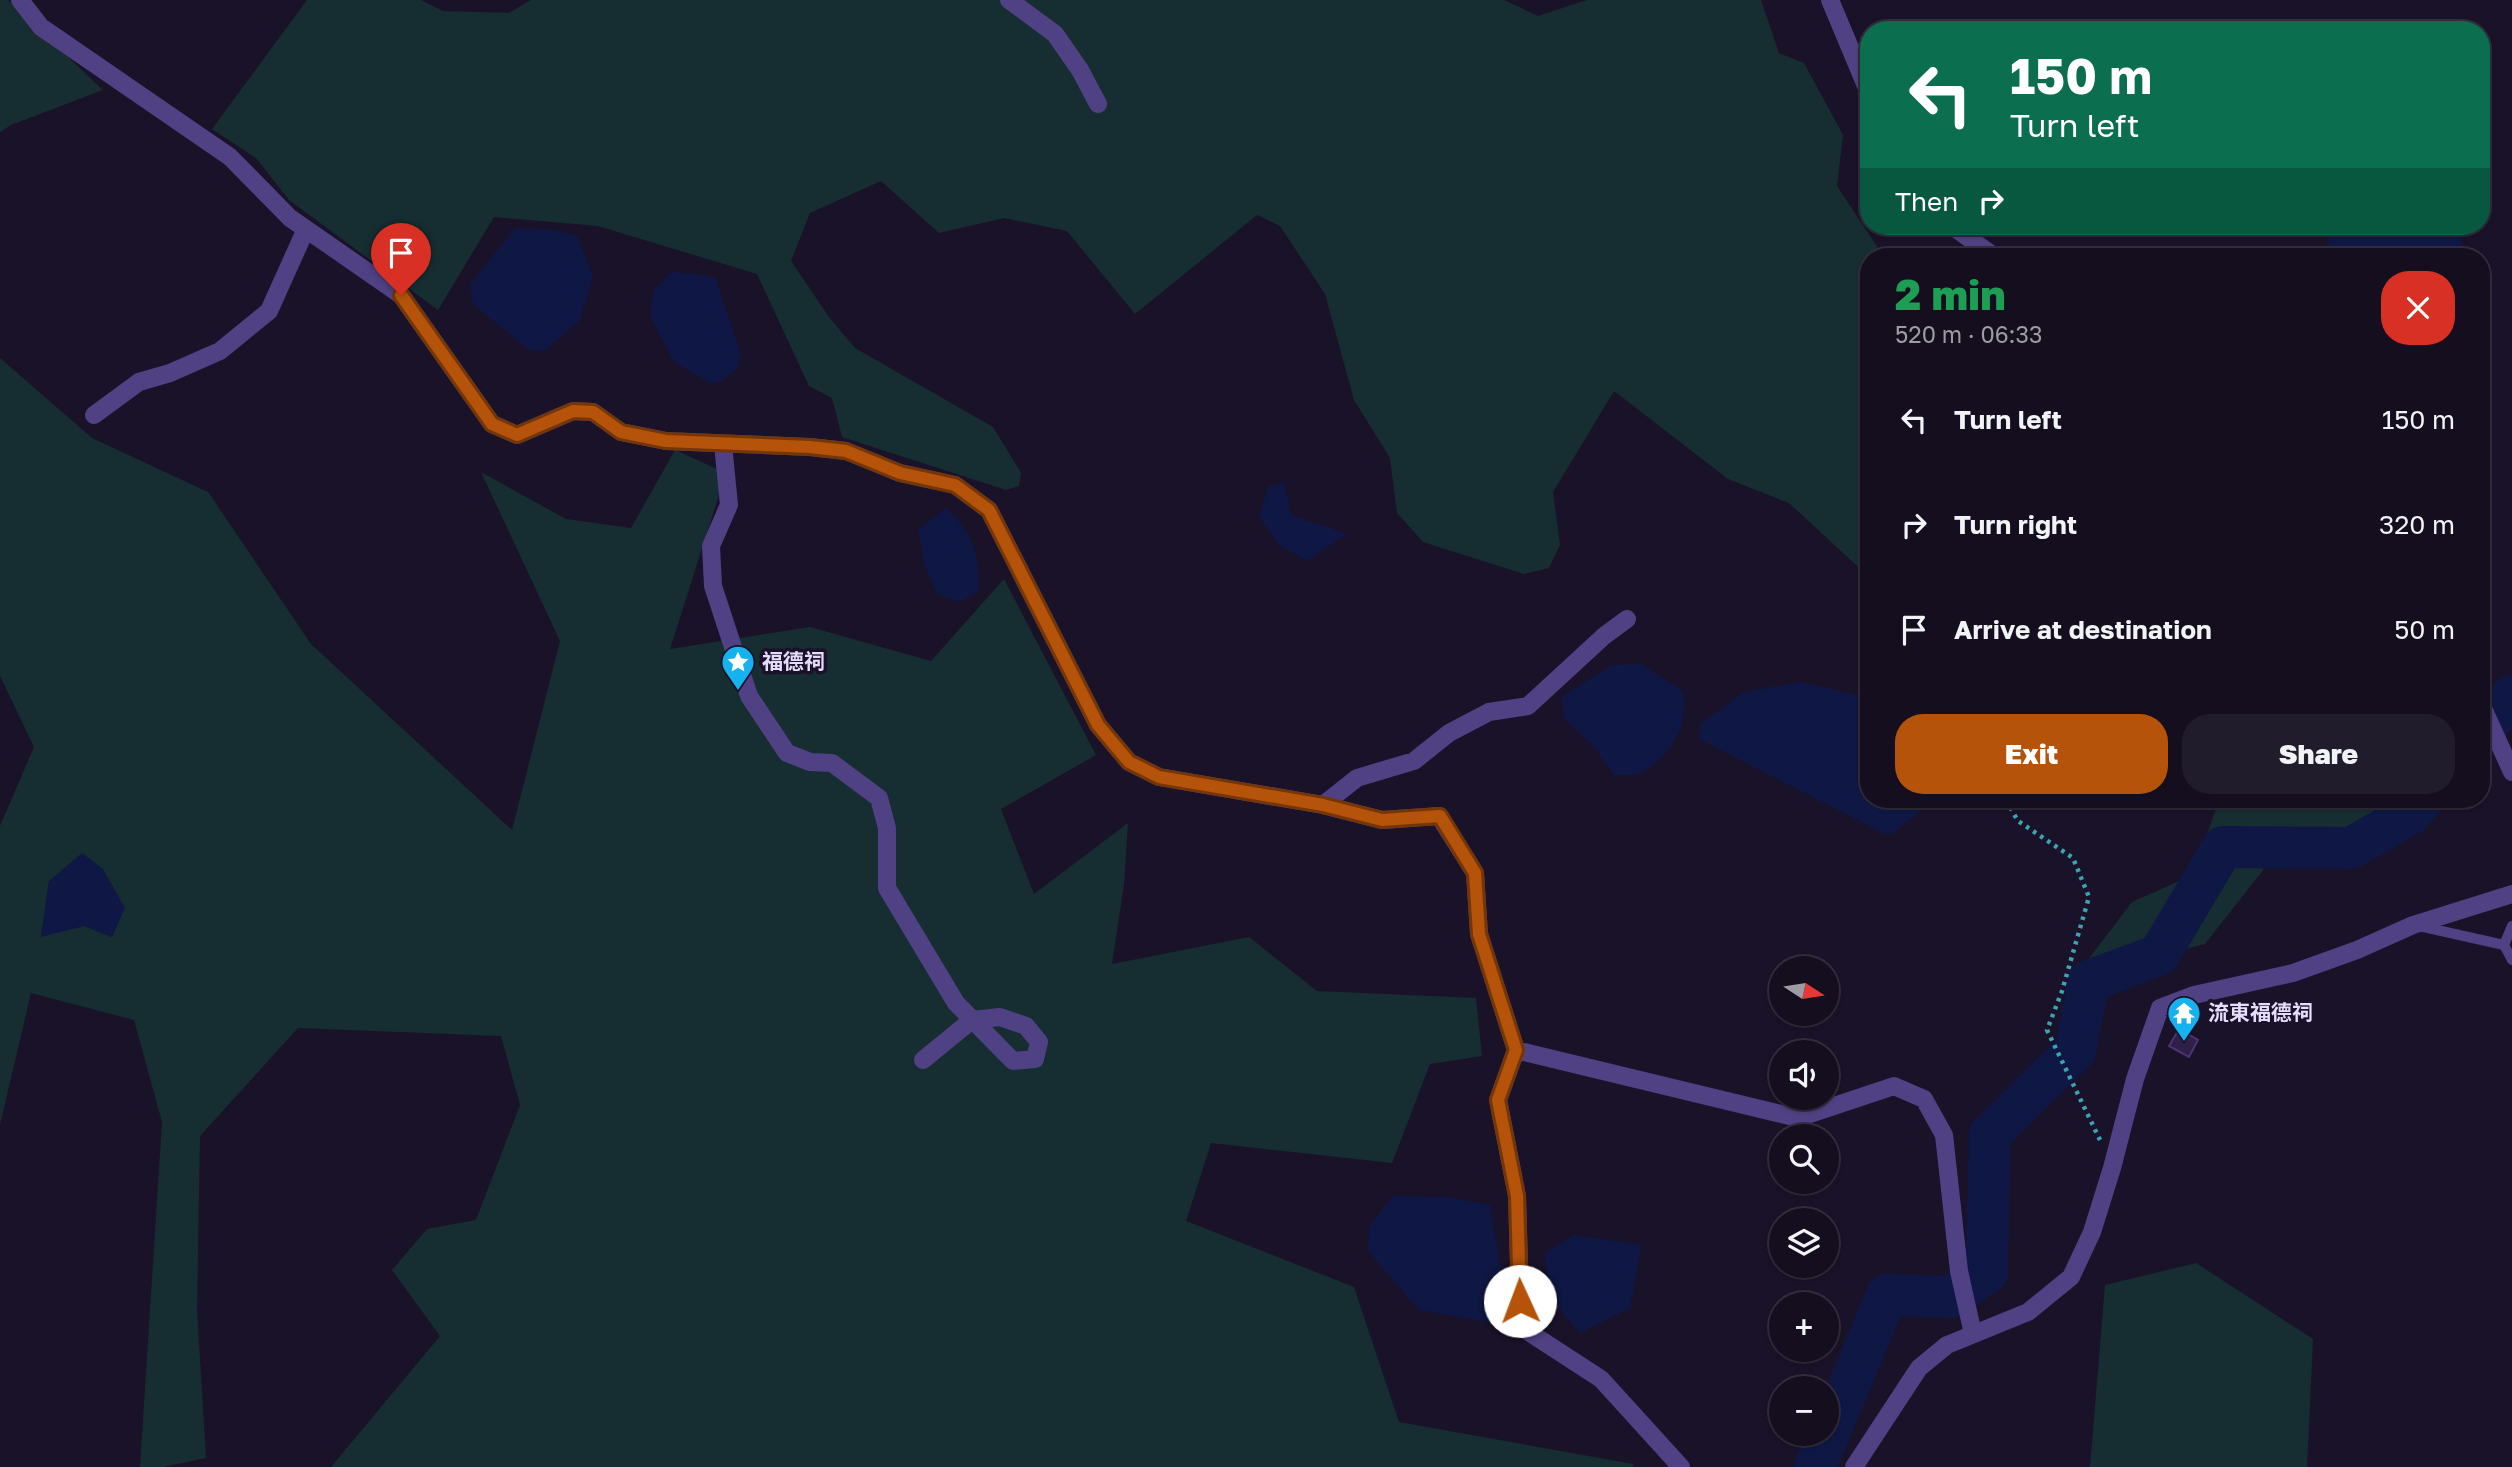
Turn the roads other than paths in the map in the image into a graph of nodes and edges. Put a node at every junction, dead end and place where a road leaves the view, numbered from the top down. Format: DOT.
graph roads {
  1 [pos="20,0"];
  2 [pos="1009,0"];
  3 [pos="1830,0"];
  4 [pos="1860,72"];
  5 [pos="1098,104"];
  6 [pos="305,231"];
  7 [pos="1964,235"];
  8 [pos="1983,248"];
  9 [pos="94,415"];
  10 [pos="723,444"];
  11 [pos="1627,619"];
  12 [pos="2490,724"];
  13 [pos="2512,772"];
  14 [pos="1323,805"];
  15 [pos="2512,894"];
  16 [pos="2413,925"];
  17 [pos="2512,926"];
  18 [pos="2504,945"];
  19 [pos="2512,960"];
  20 [pos="1516,1050"];
  21 [pos="923,1060"];
  22 [pos="1973,1334"];
  23 [pos="1681,1467"];
  24 [pos="1854,1467"];
  1 -- 6 [label="street"];
  2 -- 5 [label="street"];
  3 -- 4 [label="street"];
  6 -- 9 [label="street"];
  6 -- 10 [label="street"];
  7 -- 8 [label="street"];
  10 -- 14 [label="street"];
  10 -- 21 [label="street"];
  11 -- 14 [label="street"];
  12 -- 13 [label="street"];
  14 -- 20 [label="street"];
  15 -- 16 [label="street"];
  16 -- 18 [label="lane"];
  16 -- 22 [label="street"];
  17 -- 18 [label="lane"];
  18 -- 19 [label="lane"];
  20 -- 22 [label="street"];
  20 -- 23 [label="street"];
  22 -- 24 [label="street"];
}
